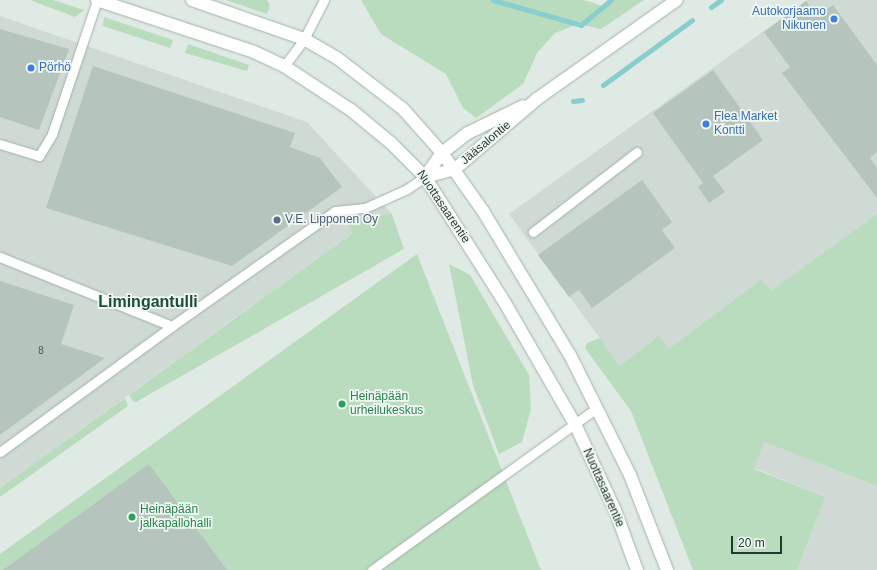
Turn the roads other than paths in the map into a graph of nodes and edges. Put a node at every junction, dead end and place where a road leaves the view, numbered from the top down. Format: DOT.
graph roads {
  1 [pos="87,0"];
  2 [pos="96,0"];
  3 [pos="192,0"];
  4 [pos="324,0"];
  5 [pos="677,0"];
  6 [pos="304,39"];
  7 [pos="284,66"];
  8 [pos="537,99"];
  9 [pos="0,144"];
  10 [pos="636,152"];
  11 [pos="442,153"];
  12 [pos="455,169"];
  13 [pos="425,177"];
  14 [pos="533,232"];
  15 [pos="0,258"];
  16 [pos="172,326"];
  17 [pos="597,408"];
  18 [pos="575,424"];
  19 [pos="0,452"];
  20 [pos="372,570"];
  21 [pos="637,570"];
  22 [pos="667,570"];
  1 -- 2 [label="main road, Nuottasaarentie"];
  2 -- 7 [label="main road, Nuottasaarentie"];
  2 -- 9 [label="lane"];
  3 -- 6 [label="main road"];
  4 -- 6 [label="lane"];
  5 -- 8 [label="main road, Jääsalontie"];
  6 -- 7 [label="lane"];
  6 -- 11 [label="main road"];
  7 -- 13 [label="main road, Nuottasaarentie"];
  8 -- 11 [label="main road, Jääsalontie"];
  8 -- 12 [label="main road, Jääsalontie"];
  10 -- 14 [label="lane"];
  11 -- 12 [label="main road"];
  11 -- 13 [label="main road, Jääsalontie"];
  12 -- 13 [label="main road, Jääsalontie"];
  12 -- 17 [label="main road"];
  13 -- 16 [label="lane"];
  13 -- 18 [label="main road, Nuottasaarentie"];
  15 -- 16 [label="lane"];
  16 -- 19 [label="lane"];
  17 -- 18 [label="lane"];
  17 -- 22 [label="main road"];
  18 -- 20 [label="lane"];
  18 -- 21 [label="main road, Nuottasaarentie"];
}
